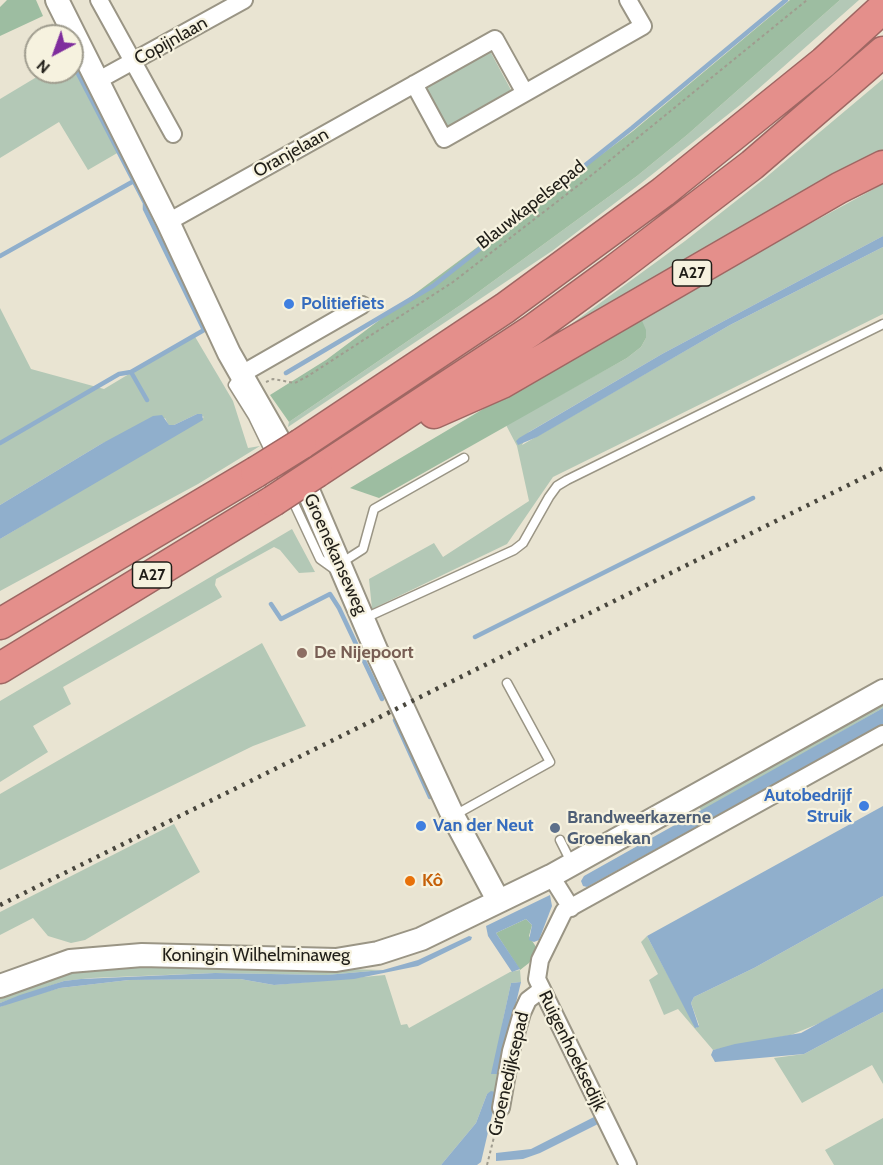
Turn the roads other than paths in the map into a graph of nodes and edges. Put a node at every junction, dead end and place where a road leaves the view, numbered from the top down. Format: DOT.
graph roads {
  1 [pos="57,0"];
  2 [pos="99,0"];
  3 [pos="244,0"];
  4 [pos="628,0"];
  5 [pos="883,8"];
  6 [pos="883,52"];
  7 [pos="133,62"];
  8 [pos="97,81"];
  9 [pos="414,84"];
  10 [pos="525,93"];
  11 [pos="173,134"];
  12 [pos="883,166"];
  13 [pos="168,222"];
  14 [pos="362,304"];
  15 [pos="883,324"];
  16 [pos="246,383"];
  17 [pos="360,445"];
  18 [pos="464,458"];
  19 [pos="344,571"];
  20 [pos="363,618"];
  21 [pos="0,624"];
  22 [pos="0,668"];
  23 [pos="507,683"];
  24 [pos="883,691"];
  25 [pos="883,734"];
  26 [pos="453,816"];
  27 [pos="560,840"];
  28 [pos="572,865"];
  29 [pos="551,876"];
  30 [pos="498,900"];
  31 [pos="571,908"];
  32 [pos="0,986"];
  33 [pos="541,990"];
  34 [pos="501,1108"];
  35 [pos="628,1165"];
  1 -- 8 [label="street, Groenekanseweg"];
  2 -- 7 [label="street"];
  3 -- 7 [label="street, Copijnlaan"];
  4 -- 10 [label="street"];
  5 -- 21 [label="highway, A27, bridge"];
  6 -- 17 [label="highway, A27"];
  7 -- 8 [label="street, Copijnlaan"];
  7 -- 11 [label="street"];
  8 -- 13 [label="street, Groenekanseweg"];
  9 -- 10 [label="street, Oranjelaan"];
  9 -- 10 [label="street"];
  9 -- 13 [label="street, Oranjelaan"];
  12 -- 17 [label="highway, A27"];
  13 -- 16 [label="street, Groenekanseweg"];
  14 -- 16 [label="street"];
  15 -- 20 [label="lane"];
  16 -- 19 [label="street, Groenekanseweg"];
  17 -- 22 [label="highway, A27, bridge"];
  18 -- 19 [label="lane"];
  19 -- 20 [label="street, Groenekanseweg"];
  20 -- 26 [label="street, Groenekanseweg"];
  23 -- 26 [label="lane"];
  24 -- 28 [label="street, Koningin Wilhelminaweg"];
  25 -- 31 [label="street"];
  26 -- 30 [label="street, Groenekanseweg"];
  27 -- 28 [label="lane"];
  28 -- 29 [label="street, Koningin Wilhelminaweg"];
  29 -- 30 [label="street, Koningin Wilhelminaweg"];
  29 -- 31 [label="street"];
  30 -- 32 [label="street, Koningin Wilhelminaweg"];
  31 -- 33 [label="street, Ruigenhoeksedijk"];
  33 -- 34 [label="street, Groenedijksepad"];
  33 -- 35 [label="street, Ruigenhoeksedijk"];
}
